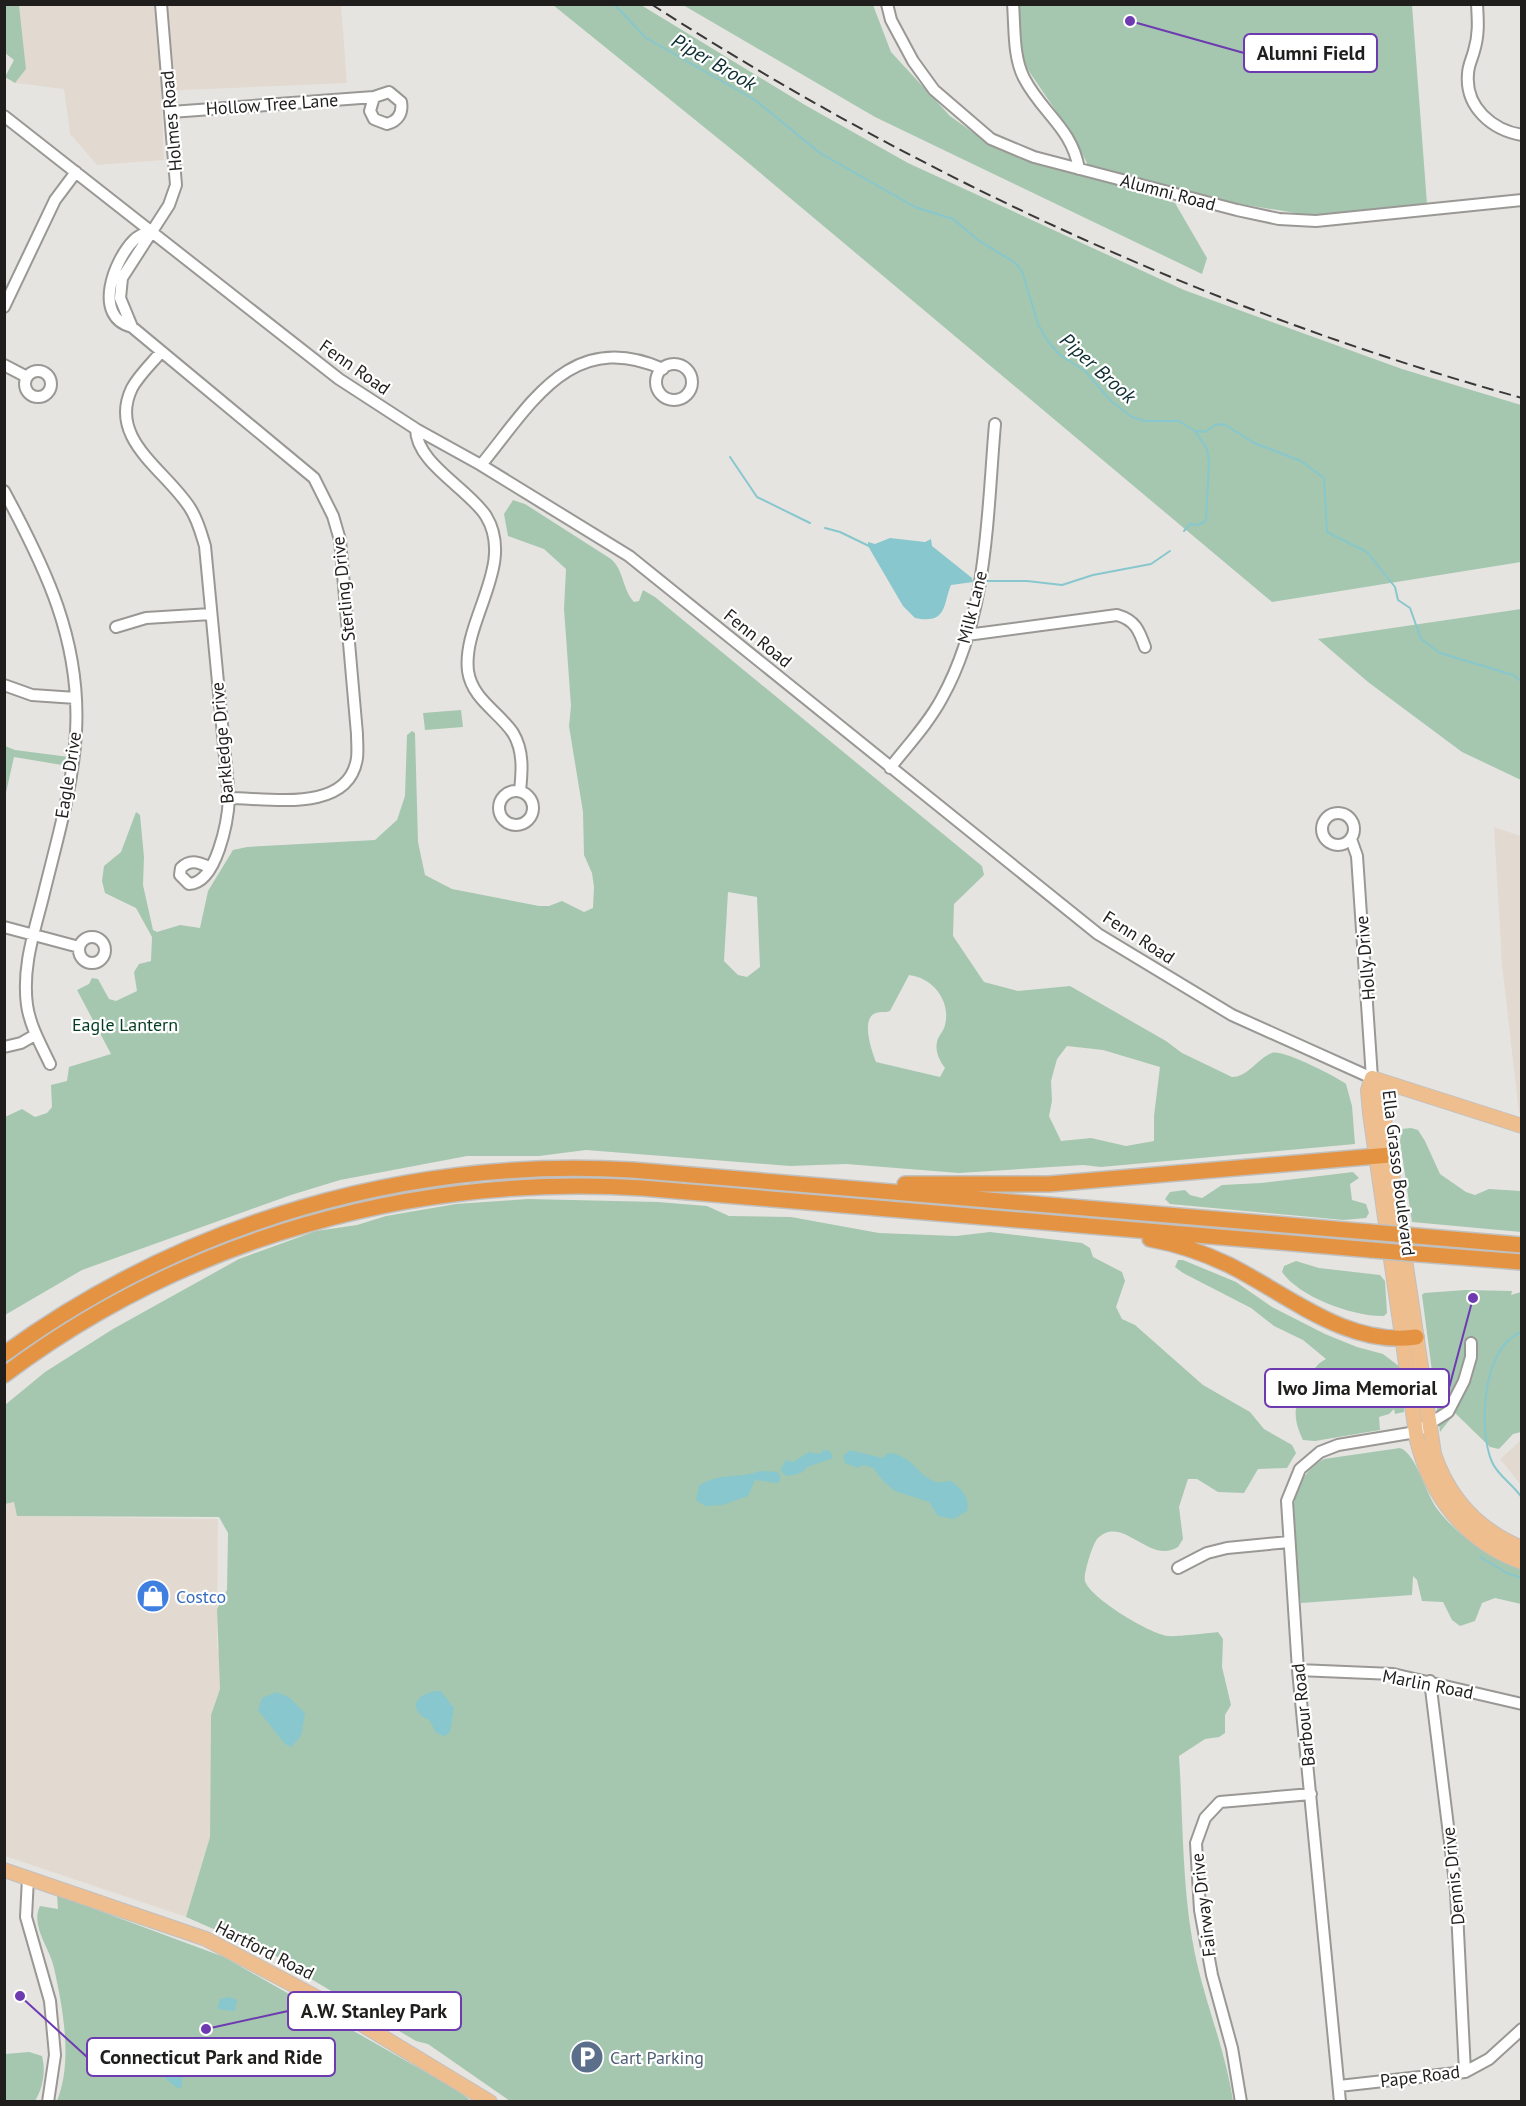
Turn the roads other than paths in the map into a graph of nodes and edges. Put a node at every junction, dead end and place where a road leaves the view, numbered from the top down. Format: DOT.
graph roads {
  1 [pos="161,4"];
  2 [pos="887,4"];
  3 [pos="1013,4"];
  4 [pos="1477,4"];
  5 [pos="374,97"];
  6 [pos="171,112"];
  7 [pos="4,116"];
  8 [pos="1521,135"];
  9 [pos="1079,169"];
  10 [pos="76,172"];
  11 [pos="1521,200"];
  12 [pos="150,231"];
  13 [pos="4,307"];
  14 [pos="161,352"];
  15 [pos="4,365"];
  16 [pos="663,369"];
  17 [pos="27,377"];
  18 [pos="994,424"];
  19 [pos="416,429"];
  20 [pos="444,444"];
  21 [pos="434,463"];
  22 [pos="481,465"];
  23 [pos="4,491"];
  24 [pos="211,614"];
  25 [pos="116,627"];
  26 [pos="967,635"];
  27 [pos="1145,647"];
  28 [pos="4,685"];
  29 [pos="76,698"];
  30 [pos="890,768"];
  31 [pos="520,791"];
  32 [pos="229,798"];
  33 [pos="1351,839"];
  34 [pos="209,867"];
  35 [pos="4,927"];
  36 [pos="33,934"];
  37 [pos="79,947"];
  38 [pos="35,1035"];
  39 [pos="4,1047"];
  40 [pos="50,1064"];
  41 [pos="1372,1078"];
  42 [pos="1521,1126"];
  43 [pos="1383,1156"];
  44 [pos="758,1181"];
  45 [pos="1080,1225"];
  46 [pos="1521,1245"];
  47 [pos="1521,1262"];
  48 [pos="1409,1338"];
  49 [pos="50,1343"];
  50 [pos="1471,1343"];
  51 [pos="4,1354"];
  52 [pos="4,1375"];
  53 [pos="4,1384"];
  54 [pos="1422,1428"];
  55 [pos="1289,1542"];
  56 [pos="1513,1549"];
  57 [pos="1521,1562"];
  58 [pos="1178,1568"];
  59 [pos="1298,1670"];
  60 [pos="1430,1681"];
  61 [pos="1521,1704"];
  62 [pos="1311,1794"];
  63 [pos="4,1870"];
  64 [pos="28,1878"];
  65 [pos="1521,2029"];
  66 [pos="1465,2072"];
  67 [pos="1339,2086"];
  68 [pos="48,2102"];
  69 [pos="490,2102"];
  70 [pos="1241,2102"];
  71 [pos="1341,2102"];
  1 -- 6 [label="street, Holmes Road"];
  2 -- 9 [label="street, Alumni Road"];
  3 -- 9 [label="street"];
  4 -- 8 [label="street"];
  5 -- 6 [label="street, Hollow Tree Lane"];
  6 -- 12 [label="street, Holmes Road"];
  7 -- 10 [label="street, Fenn Road"];
  9 -- 11 [label="street, Alumni Road"];
  10 -- 12 [label="street, Fenn Road"];
  10 -- 13 [label="street"];
  12 -- 14 [label="street, Sterling Drive"];
  12 -- 19 [label="street, Fenn Road"];
  14 -- 24 [label="street, Barkledge Drive"];
  14 -- 32 [label="street, Sterling Drive"];
  15 -- 17 [label="street"];
  16 -- 22 [label="street"];
  18 -- 26 [label="street, Milk Lane"];
  19 -- 20 [label="street, Fenn Road"];
  19 -- 21 [label="street"];
  20 -- 21 [label="street"];
  20 -- 22 [label="street, Fenn Road"];
  21 -- 31 [label="street"];
  22 -- 30 [label="street, Fenn Road"];
  23 -- 29 [label="street, Eagle Drive"];
  24 -- 25 [label="street"];
  24 -- 32 [label="street, Barkledge Drive"];
  26 -- 27 [label="street"];
  26 -- 30 [label="street, Milk Lane"];
  28 -- 29 [label="street"];
  29 -- 36 [label="street, Eagle Drive"];
  30 -- 41 [label="street, Fenn Road"];
  32 -- 34 [label="street, Barkledge Drive"];
  33 -- 41 [label="street, Holly Drive"];
  35 -- 36 [label="street"];
  36 -- 37 [label="street"];
  36 -- 38 [label="street, Eagle Drive"];
  38 -- 39 [label="street"];
  38 -- 40 [label="street, Eagle Drive"];
  41 -- 42 [label="main road, Fenn Road"];
  41 -- 43 [label="main road, Ella Grasso Boulevard"];
  43 -- 44 [label="highway"];
  43 -- 48 [label="main road, Ella Grasso Boulevard"];
  44 -- 46 [label="highway, bridge"];
  44 -- 51 [label="highway"];
  45 -- 47 [label="highway, bridge"];
  45 -- 48 [label="highway"];
  45 -- 49 [label="highway"];
  48 -- 54 [label="main road, Ella Grasso Boulevard"];
  49 -- 52 [label="highway"];
  49 -- 53 [label="highway"];
  50 -- 54 [label="street"];
  54 -- 55 [label="street, Barbour Road"];
  54 -- 56 [label="main road, Ella Grasso Boulevard"];
  55 -- 58 [label="street"];
  55 -- 59 [label="street, Barbour Road"];
  56 -- 57 [label="main road, Ella Grasso Boulevard"];
  59 -- 60 [label="street, Marlin Road"];
  59 -- 62 [label="street, Barbour Road"];
  60 -- 61 [label="street, Marlin Road"];
  60 -- 66 [label="street, Dennis Drive"];
  62 -- 67 [label="street, Barbour Road"];
  62 -- 70 [label="street, Fairway Drive"];
  63 -- 64 [label="main road, Hartford Road"];
  64 -- 68 [label="street"];
  64 -- 69 [label="main road, Hartford Road"];
  65 -- 66 [label="street, Pape Road"];
  66 -- 67 [label="street, Pape Road"];
  67 -- 71 [label="street, Barbour Road"];
}
